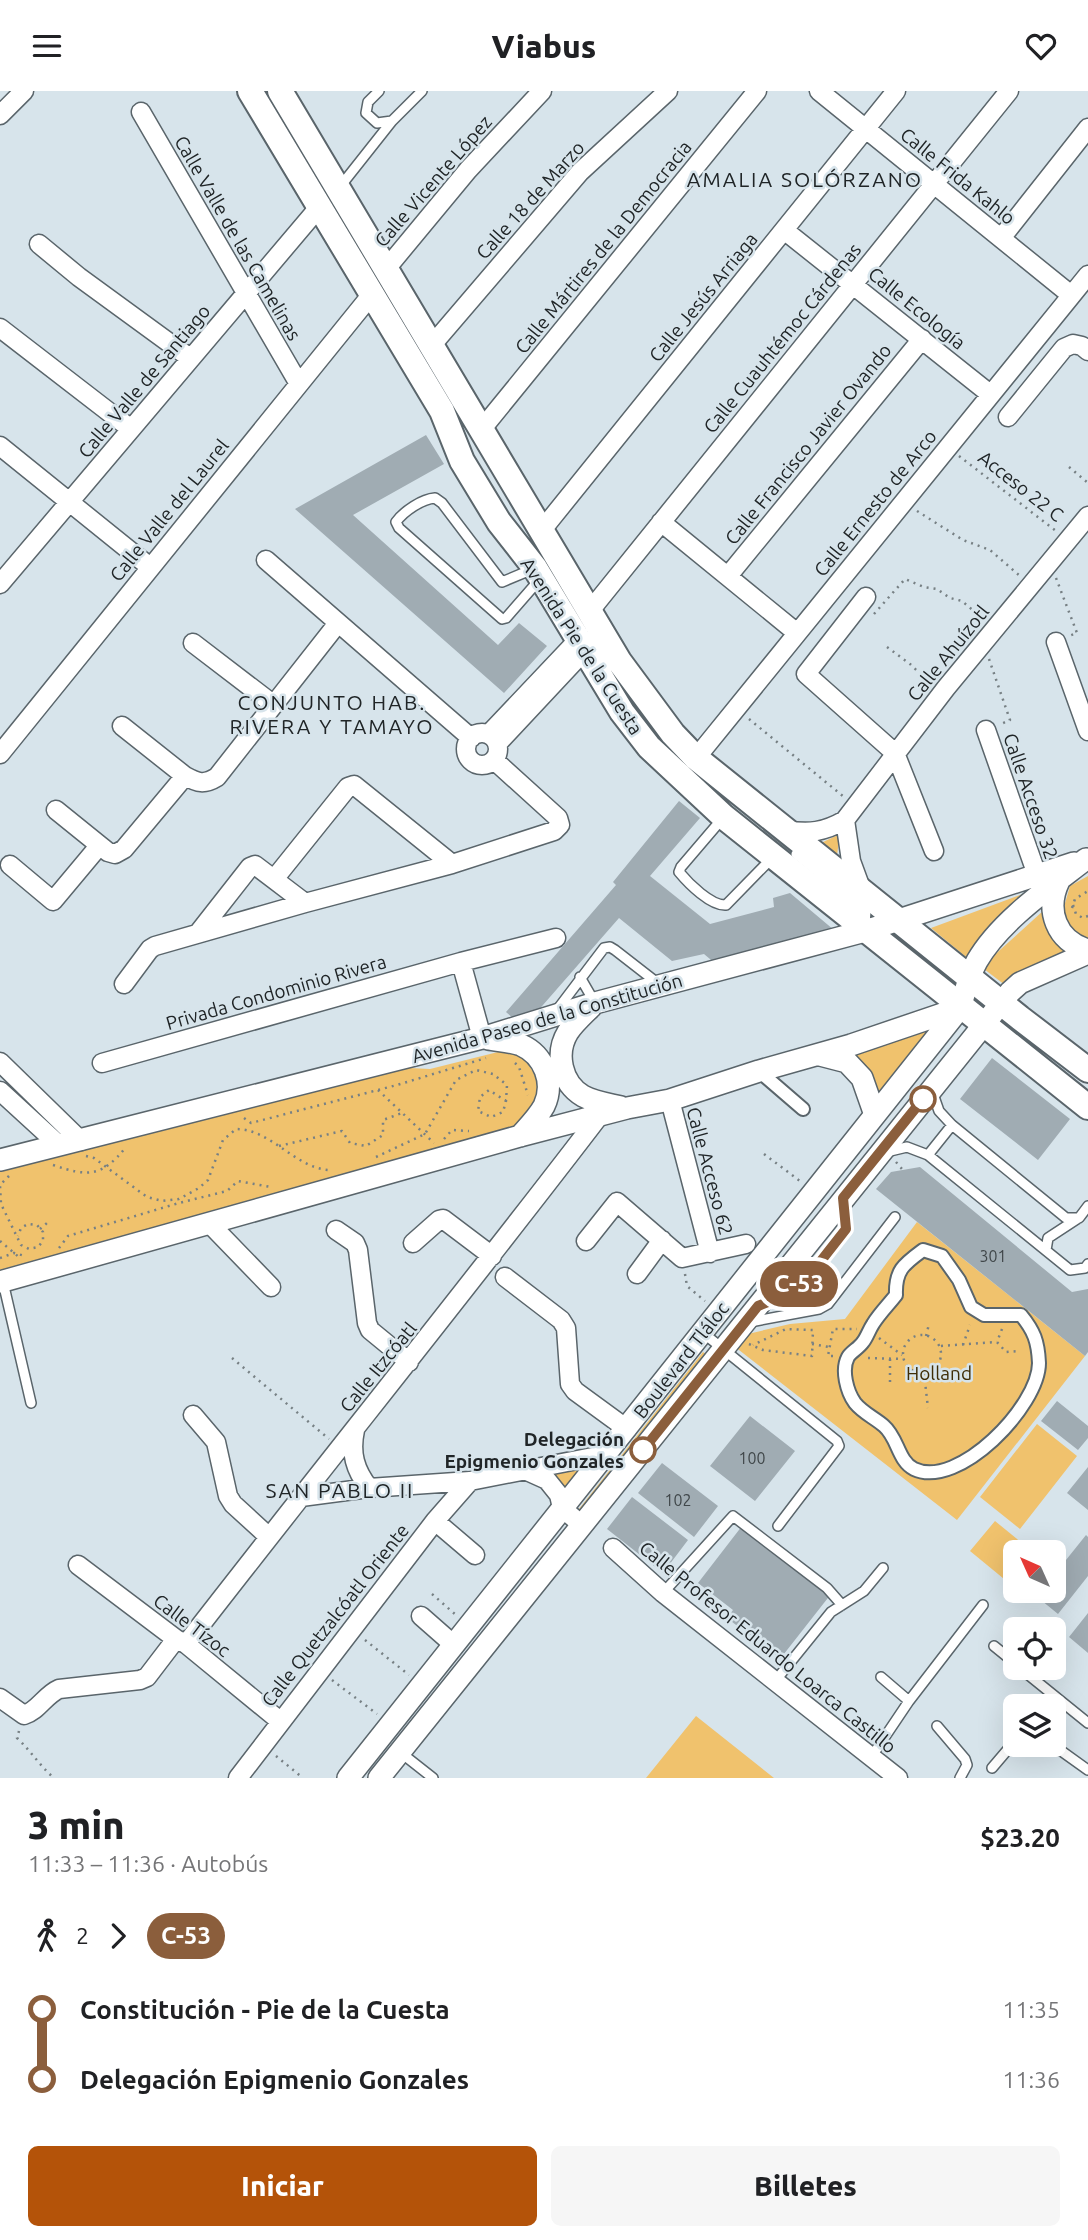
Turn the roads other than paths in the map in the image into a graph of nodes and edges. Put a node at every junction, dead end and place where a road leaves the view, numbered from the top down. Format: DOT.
graph roads {
  1 [pos="24,91"];
  2 [pos="250,91"];
  3 [pos="280,91"];
  4 [pos="379,91"];
  5 [pos="422,91"];
  6 [pos="542,91"];
  7 [pos="668,91"];
  8 [pos="757,91"];
  9 [pos="819,91"];
  10 [pos="896,91"];
  11 [pos="1009,91"];
  12 [pos="141,112"];
  13 [pos="0,115"];
  14 [pos="392,121"];
  15 [pos="1088,128"];
  16 [pos="865,129"];
  17 [pos="297,150"];
  18 [pos="304,162"];
  19 [pos="313,169"];
  20 [pos="934,184"];
  21 [pos="338,190"];
  22 [pos="320,206"];
  23 [pos="784,230"];
  24 [pos="1002,237"];
  25 [pos="39,244"];
  26 [pos="386,269"];
  27 [pos="1088,275"];
  28 [pos="853,284"];
  29 [pos="246,294"];
  30 [pos="372,294"];
  31 [pos="1071,295"];
  32 [pos="0,328"];
  33 [pos="922,339"];
  34 [pos="432,345"];
  35 [pos="1088,351"];
  36 [pos="190,358"];
  37 [pos="299,384"];
  38 [pos="990,394"];
  39 [pos="442,411"];
  40 [pos="1008,417"];
  41 [pos="131,429"];
  42 [pos="481,430"];
  43 [pos="0,446"];
  44 [pos="471,455"];
  45 [pos="477,465"];
  46 [pos="69,501"];
  47 [pos="1088,516"];
  48 [pos="661,521"];
  49 [pos="542,530"];
  50 [pos="1088,541"];
  51 [pos="1059,551"];
  52 [pos="266,560"];
  53 [pos="149,567"];
  54 [pos="538,573"];
  55 [pos="727,576"];
  56 [pos="0,584"];
  57 [pos="863,600"];
  58 [pos="589,611"];
  59 [pos="338,622"];
  60 [pos="797,633"];
  61 [pos="1056,642"];
  62 [pos="193,643"];
  63 [pos="581,645"];
  64 [pos="274,705"];
  65 [pos="122,726"];
  66 [pos="986,730"];
  67 [pos="1088,731"];
  68 [pos="471,738"];
  69 [pos="494,745"];
  70 [pos="895,753"];
  71 [pos="0,754"];
  72 [pos="696,758"];
  73 [pos="185,776"];
  74 [pos="56,810"];
  75 [pos="850,813"];
  76 [pos="732,820"];
  77 [pos="780,844"];
  78 [pos="99,846"];
  79 [pos="934,851"];
  80 [pos="1087,859"];
  81 [pos="452,864"];
  82 [pos="10,865"];
  83 [pos="1037,875"];
  84 [pos="275,878"];
  85 [pos="1059,881"];
  86 [pos="862,891"];
  87 [pos="304,903"];
  88 [pos="898,920"];
  89 [pos="865,931"];
  90 [pos="199,932"];
  91 [pos="556,938"];
  92 [pos="1088,951"];
  93 [pos="460,962"];
  94 [pos="580,977"];
  95 [pos="970,978"];
  96 [pos="124,984"];
  97 [pos="661,986"];
  98 [pos="595,1003"];
  99 [pos="960,1008"];
  100 [pos="553,1018"];
  101 [pos="1000,1020"];
  102 [pos="484,1048"];
  103 [pos="818,1055"];
  104 [pos="0,1062"];
  105 [pos="102,1063"];
  106 [pos="1049,1063"];
  107 [pos="1088,1070"];
  108 [pos="759,1071"];
  109 [pos="932,1089"];
  110 [pos="0,1091"];
  111 [pos="670,1100"];
  112 [pos="1088,1107"];
  113 [pos="626,1108"];
  114 [pos="803,1109"];
  115 [pos="600,1115"];
  116 [pos="874,1115"];
  117 [pos="951,1125"];
  118 [pos="520,1136"];
  119 [pos="81,1148"];
  120 [pos="880,1154"];
  121 [pos="928,1155"];
  122 [pos="54,1156"];
  123 [pos="6,1166"];
  124 [pos="1088,1206"];
  125 [pos="895,1217"];
  126 [pos="1079,1218"];
  127 [pos="210,1224"];
  128 [pos="336,1230"];
  129 [pos="662,1240"];
  130 [pos="586,1241"];
  131 [pos="413,1243"];
  132 [pos="746,1244"];
  133 [pos="1046,1250"];
  134 [pos="710,1253"];
  135 [pos="492,1256"];
  136 [pos="1088,1263"];
  137 [pos="637,1274"];
  138 [pos="505,1277"];
  139 [pos="1,1282"];
  140 [pos="271,1287"];
  141 [pos="702,1332"];
  142 [pos="742,1332"];
  143 [pos="848,1357"];
  144 [pos="410,1362"];
  145 [pos="31,1403"];
  146 [pos="192,1415"];
  147 [pos="355,1428"];
  148 [pos="627,1429"];
  149 [pos="608,1454"];
  150 [pos="527,1471"];
  151 [pos="470,1481"];
  152 [pos="369,1488"];
  153 [pos="301,1497"];
  154 [pos="562,1508"];
  155 [pos="435,1521"];
  156 [pos="582,1525"];
  157 [pos="778,1526"];
  158 [pos="269,1537"];
  159 [pos="613,1548"];
  160 [pos="475,1555"];
  161 [pos="78,1565"];
  162 [pos="883,1568"];
  163 [pos="663,1593"];
  164 [pos="842,1605"];
  165 [pos="983,1605"];
  166 [pos="421,1616"];
  167 [pos="181,1642"];
  168 [pos="454,1645"];
  169 [pos="994,1646"];
  170 [pos="1003,1653"];
  171 [pos="881,1677"];
  172 [pos="776,1680"];
  173 [pos="1035,1680"];
  174 [pos="0,1698"];
  175 [pos="909,1702"];
  176 [pos="280,1721"];
  177 [pos="1088,1723"];
  178 [pos="937,1726"];
  179 [pos="400,1752"];
  180 [pos="1066,1754"];
  181 [pos="1003,1755"];
  182 [pos="872,1756"];
  183 [pos="992,1767"];
  184 [pos="1088,1770"];
  185 [pos="237,1778"];
  186 [pos="348,1778"];
  187 [pos="379,1778"];
  188 [pos="433,1778"];
  189 [pos="898,1778"];
  190 [pos="960,1778"];
  1 -- 13 [label="street"];
  2 -- 22 [label="main road, Avenida Pie de la Cuesta"];
  3 -- 21 [label="main road, Avenida Pie de la Cuesta"];
  4 -- 14 [label="lane"];
  5 -- 14 [label="lane"];
  6 -- 26 [label="street, Calle Vicente López"];
  7 -- 34 [label="street, Calle 18 de Marzo"];
  8 -- 42 [label="street, Calle Mártires de la Democracia"];
  9 -- 16 [label="street, Calle Frida Kahlo"];
  10 -- 16 [label="street, Calle Jesús Arriaga"];
  11 -- 20 [label="street, Calle Cuauhtémoc Cárdenas"];
  12 -- 29 [label="street, Calle Valle de las Camelinas"];
  14 -- 21 [label="lane"];
  15 -- 24 [label="street"];
  16 -- 20 [label="street, Calle Frida Kahlo"];
  16 -- 23 [label="street, Calle Jesús Arriaga"];
  17 -- 18 [label="lane"];
  19 -- 21 [label="lane"];
  20 -- 24 [label="street, Calle Frida Kahlo"];
  20 -- 28 [label="street, Calle Cuauhtémoc Cárdenas"];
  21 -- 26 [label="main road, Avenida Pie de la Cuesta"];
  22 -- 29 [label="street, Calle Valle de Santiago"];
  22 -- 30 [label="main road, Avenida Pie de la Cuesta"];
  23 -- 28 [label="street, Calle Ecología"];
  23 -- 49 [label="street, Calle Jesús Arriaga"];
  24 -- 31 [label="street, Calle Frida Kahlo"];
  25 -- 36 [label="street"];
  26 -- 34 [label="main road, Avenida Pie de la Cuesta"];
  27 -- 31 [label="street, Calle Ernesto de Arco"];
  28 -- 33 [label="street, Calle Ecología"];
  28 -- 48 [label="street, Calle Cuauhtémoc Cárdenas"];
  29 -- 36 [label="street, Calle Valle de Santiago"];
  29 -- 37 [label="street, Calle Valle de las Camelinas"];
  30 -- 37 [label="street, Calle Valle del Laurel"];
  30 -- 39 [label="main road, Avenida Pie de la Cuesta"];
  31 -- 38 [label="street, Calle Ernesto de Arco"];
  32 -- 41 [label="street"];
  33 -- 38 [label="street, Calle Ecología"];
  33 -- 55 [label="street, Calle Francisco Javier Ovando"];
  34 -- 42 [label="main road, Avenida Pie de la Cuesta"];
  35 -- 40 [label="street"];
  36 -- 41 [label="street, Calle Valle de Santiago"];
  37 -- 53 [label="street, Calle Valle del Laurel"];
  38 -- 60 [label="street, Calle Ernesto de Arco"];
  39 -- 44 [label="lane"];
  39 -- 54 [label="main road, Avenida Pie de la Cuesta"];
  41 -- 46 [label="street, Calle Valle de Santiago"];
  42 -- 49 [label="main road, Avenida Pie de la Cuesta"];
  43 -- 46 [label="street"];
  45 -- 54 [label="lane"];
  46 -- 53 [label="street"];
  46 -- 56 [label="street, Calle Valle de Santiago"];
  47 -- 51 [label="street, Calle Ahuízotl"];
  48 -- 55 [label="street"];
  48 -- 58 [label="street, Calle Cuauhtémoc Cárdenas"];
  49 -- 58 [label="main road, Avenida Pie de la Cuesta"];
  50 -- 51 [label="street"];
  51 -- 70 [label="street, Calle Ahuízotl"];
  52 -- 59 [label="street"];
  53 -- 71 [label="street, Calle Valle del Laurel"];
  54 -- 54 [label="lane"];
  54 -- 63 [label="main road, Avenida Pie de la Cuesta"];
  55 -- 60 [label="street"];
  57 -- 70 [label="street"];
  58 -- 72 [label="main road, Avenida Pie de la Cuesta"];
  59 -- 64 [label="street"];
  59 -- 68 [label="street"];
  60 -- 72 [label="street, Calle Ernesto de Arco"];
  61 -- 67 [label="street"];
  62 -- 64 [label="street"];
  63 -- 69 [label="street"];
  63 -- 76 [label="main road, Avenida Pie de la Cuesta"];
  64 -- 73 [label="street"];
  65 -- 73 [label="street"];
  66 -- 83 [label="street, Calle Acceso 32"];
  68 -- 69 [label="street"];
  68 -- 69 [label="street"];
  69 -- 81 [label="street"];
  70 -- 75 [label="street, Calle Ahuízotl"];
  70 -- 79 [label="street"];
  72 -- 77 [label="main road, Avenida Pie de la Cuesta"];
  73 -- 78 [label="street"];
  74 -- 78 [label="street"];
  75 -- 77 [label="street"];
  75 -- 86 [label="street"];
  76 -- 77 [label="main road, Avenida Pie de la Cuesta"];
  76 -- 77 [label="lane"];
  77 -- 86 [label="main road, Avenida Pie de la Cuesta"];
  77 -- 89 [label="main road, Avenida Pie de la Cuesta"];
  78 -- 82 [label="street"];
  80 -- 83 [label="street, Avenida Paseo de la Constitución"];
  80 -- 85 [label="street"];
  81 -- 84 [label="street"];
  81 -- 87 [label="street"];
  83 -- 88 [label="street, Avenida Paseo de la Constitución"];
  84 -- 87 [label="street"];
  84 -- 90 [label="street"];
  85 -- 92 [label="street"];
  85 -- 95 [label="street"];
  86 -- 88 [label="main road, Avenida Pie de la Cuesta"];
  87 -- 90 [label="street"];
  88 -- 89 [label="street, Avenida Paseo de la Constitución"];
  88 -- 95 [label="main road, Avenida Pie de la Cuesta"];
  89 -- 97 [label="street, Avenida Paseo de la Constitución"];
  89 -- 99 [label="main road, Avenida Pie de la Cuesta"];
  90 -- 96 [label="street"];
  91 -- 93 [label="street, Privada Condominio Rivera"];
  92 -- 101 [label="street"];
  93 -- 102 [label="street"];
  93 -- 105 [label="street, Privada Condominio Rivera"];
  94 -- 97 [label="lane"];
  94 -- 98 [label="lane"];
  94 -- 100 [label="lane"];
  95 -- 99 [label="street"];
  95 -- 101 [label="main road, Avenida Pie de la Cuesta"];
  97 -- 98 [label="street, Avenida Paseo de la Constitución"];
  98 -- 100 [label="street, Avenida Paseo de la Constitución"];
  98 -- 113 [label="street"];
  99 -- 101 [label="main road, Avenida Pie de la Cuesta"];
  99 -- 103 [label="street"];
  99 -- 116 [label="street, Boulevard Tláloc"];
  100 -- 102 [label="street, Avenida Paseo de la Constitución"];
  101 -- 106 [label="lane"];
  101 -- 107 [label="main road, Avenida Pie de la Cuesta"];
  101 -- 109 [label="street, Boulevard Tláloc"];
  101 -- 112 [label="main road, Avenida Pie de la Cuesta"];
  102 -- 118 [label="street"];
  102 -- 119 [label="street, Avenida Paseo de la Constitución"];
  103 -- 108 [label="street"];
  103 -- 116 [label="street"];
  104 -- 119 [label="street"];
  108 -- 111 [label="street"];
  108 -- 114 [label="street"];
  109 -- 117 [label="lane"];
  109 -- 120 [label="street, Boulevard Tláloc"];
  110 -- 122 [label="street"];
  111 -- 113 [label="street"];
  111 -- 134 [label="street, Calle Acceso 62"];
  113 -- 115 [label="street"];
  115 -- 118 [label="street"];
  115 -- 135 [label="street, Calle Itzcóatl"];
  116 -- 141 [label="street, Boulevard Tláloc"];
  117 -- 121 [label="lane"];
  117 -- 126 [label="lane"];
  118 -- 127 [label="street"];
  119 -- 122 [label="street, Avenida Paseo de la Constitución"];
  120 -- 121 [label="lane"];
  120 -- 142 [label="street, Boulevard Tláloc"];
  121 -- 133 [label="lane"];
  122 -- 123 [label="street, Avenida Paseo de la Constitución"];
  124 -- 126 [label="lane"];
  125 -- 142 [label="lane"];
  126 -- 133 [label="lane"];
  127 -- 139 [label="street"];
  127 -- 140 [label="street"];
  128 -- 144 [label="street"];
  129 -- 130 [label="street"];
  129 -- 134 [label="street"];
  129 -- 137 [label="street"];
  131 -- 135 [label="street"];
  132 -- 134 [label="street"];
  133 -- 136 [label="lane"];
  135 -- 144 [label="street, Calle Itzcóatl"];
  138 -- 148 [label="street"];
  139 -- 145 [label="lane"];
  141 -- 142 [label="lane"];
  141 -- 148 [label="street, Boulevard Tláloc"];
  142 -- 156 [label="street, Boulevard Tláloc"];
  142 -- 157 [label="lane"];
  143 -- 143 [label="street"];
  144 -- 147 [label="street, Calle Itzcóatl"];
  146 -- 158 [label="street"];
  147 -- 152 [label="street"];
  147 -- 153 [label="street, Calle Itzcóatl"];
  148 -- 149 [label="street, Boulevard Tláloc"];
  149 -- 150 [label="street"];
  149 -- 154 [label="street, Boulevard Tláloc"];
  150 -- 151 [label="street"];
  150 -- 154 [label="street"];
  151 -- 152 [label="street"];
  151 -- 155 [label="street, Calle Quetzalcóatl Oriente"];
  152 -- 153 [label="street"];
  153 -- 158 [label="street, Calle Itzcóatl"];
  154 -- 156 [label="street"];
  154 -- 168 [label="street, Boulevard Tláloc"];
  155 -- 160 [label="street"];
  155 -- 176 [label="street, Calle Quetzalcóatl Oriente"];
  156 -- 179 [label="street, Boulevard Tláloc"];
  158 -- 167 [label="street, Calle Itzcóatl"];
  159 -- 163 [label="street, Calle Profesor Eduardo Loarca Castillo"];
  161 -- 167 [label="street, Calle Tízoc"];
  162 -- 164 [label="lane"];
  163 -- 164 [label="lane"];
  163 -- 172 [label="street, Calle Profesor Eduardo Loarca Castillo"];
  164 -- 172 [label="lane"];
  165 -- 175 [label="lane"];
  166 -- 168 [label="street"];
  167 -- 174 [label="street, Calle Itzcóatl"];
  167 -- 176 [label="street, Calle Tízoc"];
  168 -- 186 [label="street, Boulevard Tláloc"];
  169 -- 170 [label="lane"];
  171 -- 175 [label="lane"];
  172 -- 182 [label="street, Calle Profesor Eduardo Loarca Castillo"];
  173 -- 177 [label="lane"];
  175 -- 182 [label="lane"];
  176 -- 185 [label="street, Calle Quetzalcóatl Oriente"];
  178 -- 190 [label="lane"];
  179 -- 187 [label="street, Boulevard Tláloc"];
  179 -- 188 [label="lane"];
  180 -- 184 [label="lane"];
  181 -- 183 [label="lane"];
  182 -- 189 [label="street, Calle Profesor Eduardo Loarca Castillo"];
}
